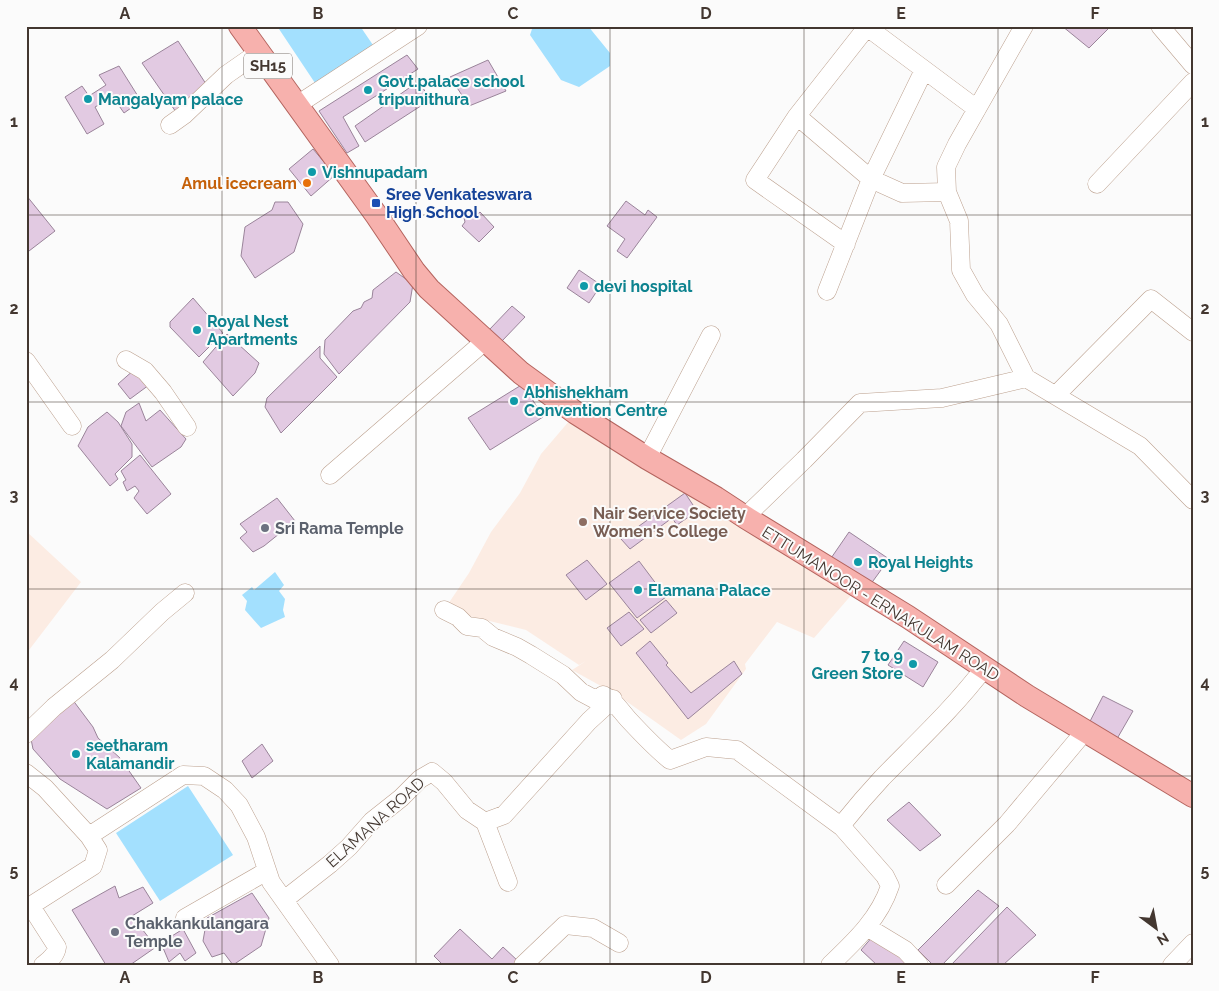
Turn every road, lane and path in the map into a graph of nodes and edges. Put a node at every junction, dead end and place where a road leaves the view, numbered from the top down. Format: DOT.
graph roads {
  1 [pos="240,26"];
  2 [pos="418,26"];
  3 [pos="1024,26"];
  4 [pos="1160,26"];
  5 [pos="258,52"];
  6 [pos="1193,65"];
  7 [pos="924,70"];
  8 [pos="1193,82"];
  9 [pos="297,105"];
  10 [pos="977,109"];
  11 [pos="797,116"];
  12 [pos="170,125"];
  13 [pos="871,179"];
  14 [pos="1098,184"];
  15 [pos="947,192"];
  16 [pos="846,244"];
  17 [pos="827,291"];
  18 [pos="1193,332"];
  19 [pos="711,335"];
  20 [pos="485,341"];
  21 [pos="126,360"];
  22 [pos="26,361"];
  23 [pos="1026,378"];
  24 [pos="1056,395"];
  25 [pos="72,426"];
  26 [pos="187,427"];
  27 [pos="647,458"];
  28 [pos="330,475"];
  29 [pos="1193,500"];
  30 [pos="745,517"];
  31 [pos="185,593"];
  32 [pos="444,610"];
  33 [pos="985,668"];
  34 [pos="613,699"];
  35 [pos="1085,731"];
  36 [pos="26,734"];
  37 [pos="26,773"];
  38 [pos="1193,796"];
  39 [pos="485,822"];
  40 [pos="842,826"];
  41 [pos="89,836"];
  42 [pos="267,871"];
  43 [pos="508,882"];
  44 [pos="946,884"];
  45 [pos="284,900"];
  46 [pos="185,918"];
  47 [pos="867,927"];
  48 [pos="619,943"];
  49 [pos="1193,943"];
  50 [pos="321,961"];
  51 [pos="42,965"];
  52 [pos="523,965"];
  53 [pos="830,965"];
  54 [pos="919,965"];
  55 [pos="1172,965"];
  1 -- 5 [label="main road, ETTUMANOOR - ERNAKULAM ROAD / SH15"];
  2 -- 9 [label="street"];
  3 -- 10 [label="street"];
  4 -- 6 [label="street"];
  5 -- 9 [label="main road, ETTUMANOOR - ERNAKULAM ROAD / SH15"];
  5 -- 12 [label="street"];
  7 -- 10 [label="street"];
  7 -- 11 [label="street"];
  7 -- 13 [label="street"];
  8 -- 14 [label="street"];
  9 -- 20 [label="main road, ETTUMANOOR - ERNAKULAM ROAD / SH15"];
  10 -- 15 [label="street"];
  11 -- 13 [label="street"];
  11 -- 16 [label="street"];
  13 -- 15 [label="street"];
  13 -- 16 [label="street"];
  15 -- 23 [label="street"];
  16 -- 17 [label="street"];
  18 -- 24 [label="street"];
  19 -- 27 [label="street"];
  20 -- 27 [label="main road, ETTUMANOOR - ERNAKULAM ROAD / SH15"];
  20 -- 28 [label="street"];
  21 -- 26 [label="street"];
  22 -- 25 [label="street"];
  23 -- 24 [label="street"];
  23 -- 30 [label="street"];
  24 -- 29 [label="street"];
  27 -- 30 [label="main road, ETTUMANOOR - ERNAKULAM ROAD / SH15"];
  30 -- 33 [label="main road, ETTUMANOOR - ERNAKULAM ROAD / SH15"];
  31 -- 36 [label="street"];
  32 -- 34 [label="street"];
  33 -- 35 [label="main road, ETTUMANOOR - ERNAKULAM ROAD / SH15"];
  33 -- 40 [label="street"];
  34 -- 39 [label="street"];
  34 -- 40 [label="street"];
  35 -- 38 [label="main road, ETTUMANOOR - ERNAKULAM ROAD / SH15"];
  35 -- 44 [label="street"];
  37 -- 41 [label="street"];
  39 -- 43 [label="street"];
  39 -- 45 [label="street, ELAMANA ROAD"];
  40 -- 47 [label="street"];
  41 -- 42 [label="street"];
  41 -- 51 [label="street"];
  42 -- 45 [label="street"];
  42 -- 46 [label="street"];
  45 -- 50 [label="street"];
  47 -- 53 [label="street"];
  47 -- 54 [label="street"];
  48 -- 52 [label="street"];
  49 -- 55 [label="street"];
}
